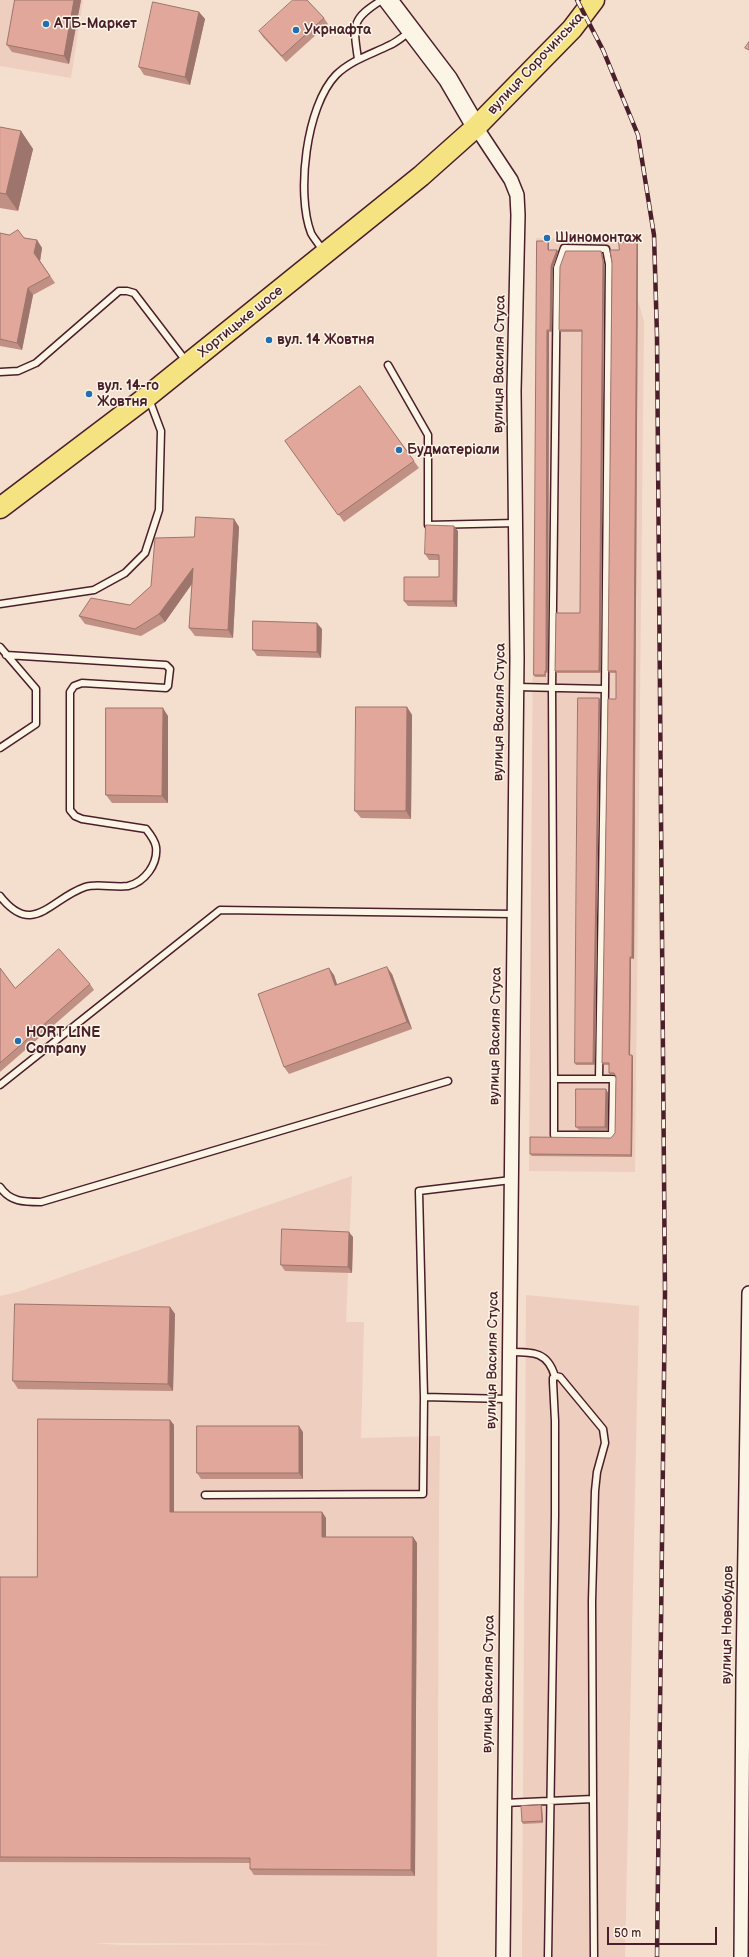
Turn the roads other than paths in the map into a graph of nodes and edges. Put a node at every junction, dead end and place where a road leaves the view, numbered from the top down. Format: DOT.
graph roads {
  1 [pos="382,0"];
  2 [pos="388,0"];
  3 [pos="594,0"];
  4 [pos="411,31"];
  5 [pos="358,59"];
  6 [pos="476,127"];
  7 [pos="326,254"];
  8 [pos="188,364"];
  9 [pos="388,365"];
  10 [pos="0,372"];
  11 [pos="148,396"];
  12 [pos="0,508"];
  13 [pos="516,524"];
  14 [pos="0,604"];
  15 [pos="0,648"];
  16 [pos="6,655"];
  17 [pos="517,687"];
  18 [pos="552,688"];
  19 [pos="605,689"];
  20 [pos="0,748"];
  21 [pos="0,896"];
  22 [pos="514,914"];
  23 [pos="554,1079"];
  24 [pos="599,1079"];
  25 [pos="448,1081"];
  26 [pos="0,1085"];
  27 [pos="511,1180"];
  28 [pos="0,1187"];
  29 [pos="749,1294"];
  30 [pos="509,1352"];
  31 [pos="555,1377"];
  32 [pos="424,1397"];
  33 [pos="508,1399"];
  34 [pos="205,1495"];
  35 [pos="746,1675"];
  36 [pos="593,1799"];
  37 [pos="550,1801"];
  38 [pos="504,1803"];
  39 [pos="503,1957"];
  40 [pos="548,1957"];
  41 [pos="594,1957"];
  42 [pos="741,1957"];
  1 -- 5 [label="lane"];
  2 -- 4 [label="street"];
  3 -- 6 [label="main road, вулиця Сорочинська"];
  4 -- 5 [label="lane"];
  4 -- 6 [label="street"];
  5 -- 7 [label="lane"];
  6 -- 7 [label="main road, Хортицьке шосе"];
  6 -- 13 [label="street, вулиця Василя Стуса"];
  7 -- 8 [label="main road, Хортицьке шосе"];
  8 -- 10 [label="lane"];
  8 -- 11 [label="main road, Хортицьке шосе"];
  9 -- 13 [label="lane"];
  11 -- 12 [label="main road, Хортицьке шосе"];
  11 -- 14 [label="lane"];
  13 -- 17 [label="street, вулиця Василя Стуса"];
  15 -- 16 [label="lane"];
  16 -- 20 [label="lane"];
  16 -- 21 [label="lane"];
  17 -- 18 [label="lane"];
  17 -- 22 [label="street, вулиця Василя Стуса"];
  18 -- 19 [label="lane"];
  18 -- 19 [label="lane"];
  18 -- 23 [label="lane"];
  19 -- 24 [label="lane"];
  22 -- 26 [label="lane"];
  22 -- 27 [label="street, вулиця Василя Стуса"];
  23 -- 24 [label="lane"];
  23 -- 24 [label="lane"];
  25 -- 28 [label="lane"];
  27 -- 30 [label="street, вулиця Василя Стуса"];
  27 -- 32 [label="lane"];
  29 -- 35 [label="street, вулиця Новобудов"];
  30 -- 31 [label="lane"];
  30 -- 33 [label="street, вулиця Василя Стуса"];
  31 -- 36 [label="lane"];
  31 -- 37 [label="lane"];
  32 -- 33 [label="lane"];
  32 -- 34 [label="lane"];
  33 -- 38 [label="street, вулиця Василя Стуса"];
  35 -- 42 [label="street, вулиця Новобудов"];
  36 -- 37 [label="lane"];
  36 -- 41 [label="lane"];
  37 -- 38 [label="lane"];
  37 -- 40 [label="lane"];
  38 -- 39 [label="street, вулиця Василя Стуса"];
}
